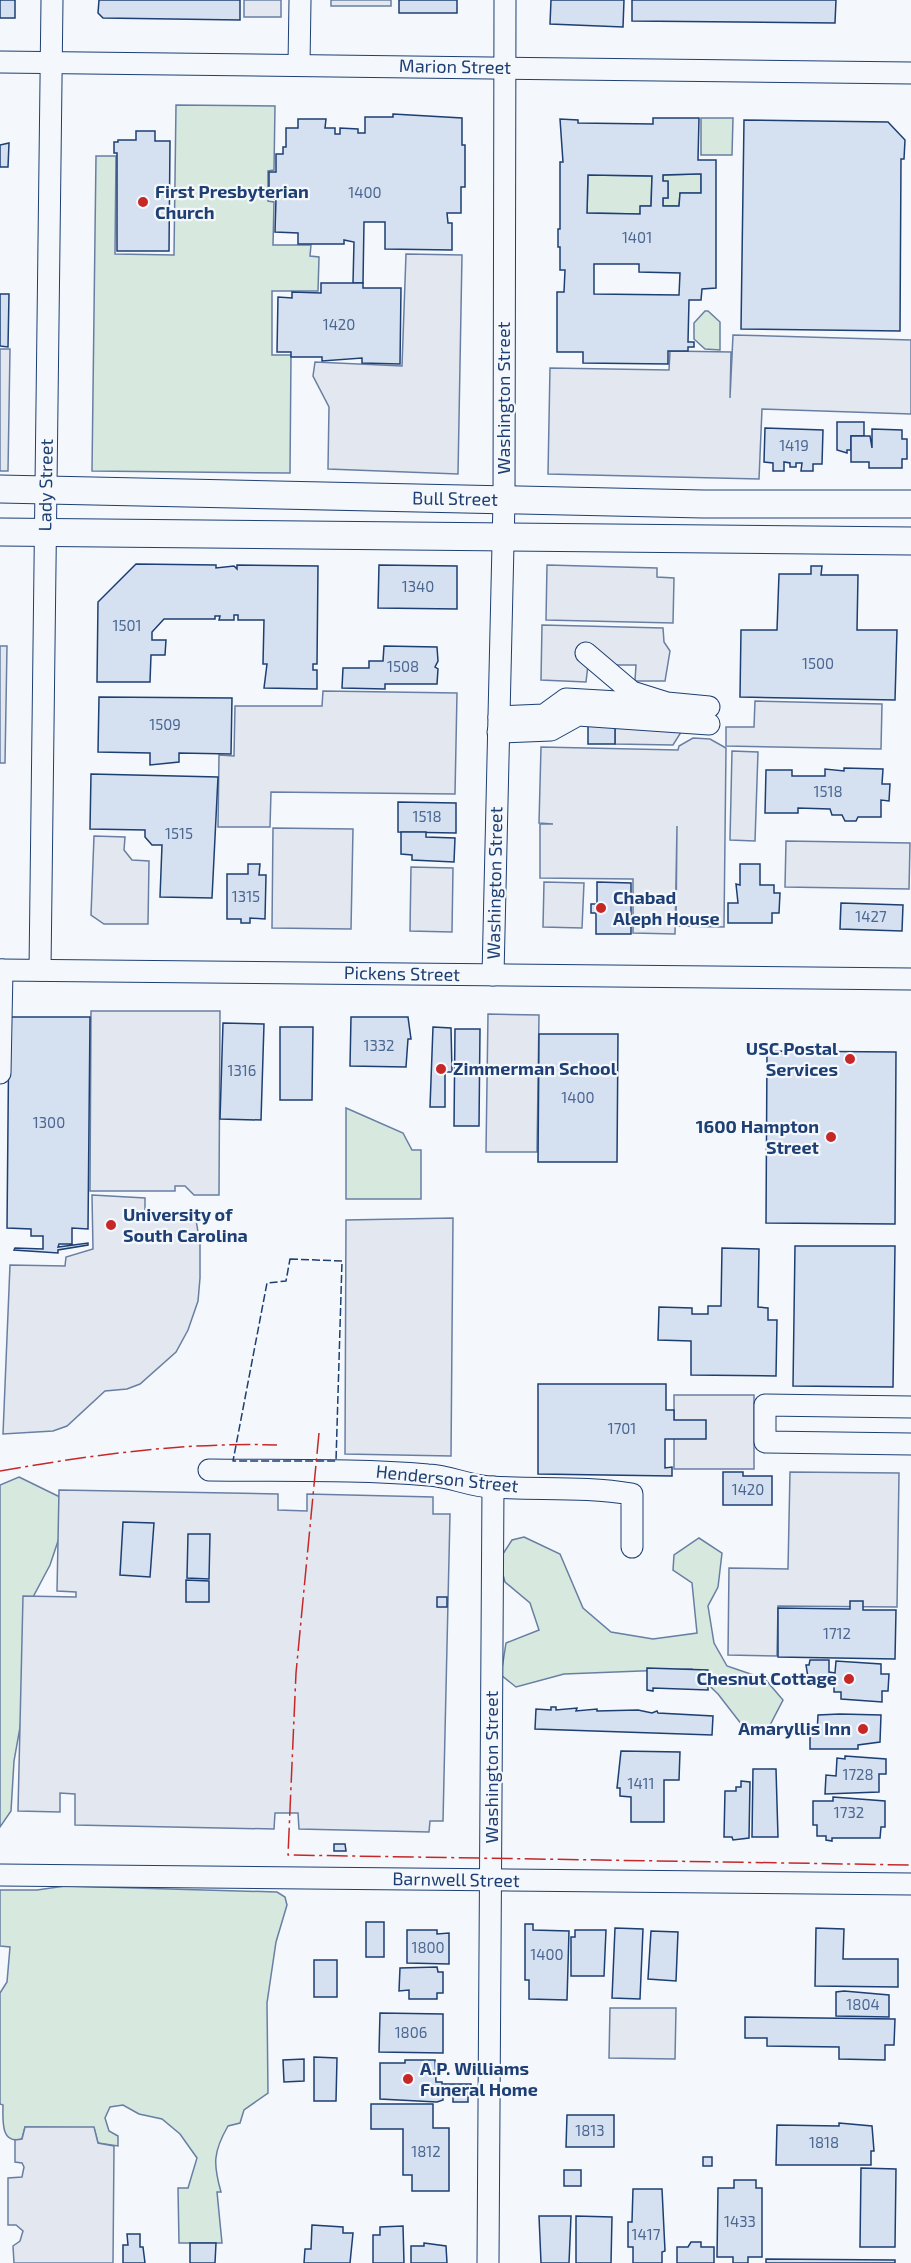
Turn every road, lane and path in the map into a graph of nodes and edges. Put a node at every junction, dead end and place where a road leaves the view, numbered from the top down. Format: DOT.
graph roads {
  1 [pos="52,0"];
  2 [pos="505,0"];
  3 [pos="301,3"];
  4 [pos="0,62"];
  5 [pos="52,63"];
  6 [pos="299,65"];
  7 [pos="504,68"];
  8 [pos="911,73"];
  9 [pos="0,489"];
  10 [pos="46,490"];
  11 [pos="504,501"];
  12 [pos="911,504"];
  13 [pos="0,532"];
  14 [pos="46,532"];
  15 [pos="503,535"];
  16 [pos="911,541"];
  17 [pos="586,653"];
  18 [pos="632,692"];
  19 [pos="687,706"];
  20 [pos="499,721"];
  21 [pos="1,970"];
  22 [pos="40,970"];
  23 [pos="493,975"];
  24 [pos="911,979"];
  25 [pos="0,1073"];
  26 [pos="911,1407"];
  27 [pos="911,1444"];
  28 [pos="209,1470"];
  29 [pos="493,1487"];
  30 [pos="632,1547"];
  31 [pos="0,1875"];
  32 [pos="491,1880"];
  33 [pos="911,1884"];
  34 [pos="488,2263"];
  1 -- 5 [label="street, Lady Street"];
  2 -- 7 [label="street, Washington Street"];
  3 -- 6 [label="street"];
  4 -- 5 [label="street, Marion Street"];
  5 -- 6 [label="street, Marion Street"];
  5 -- 10 [label="street, Lady Street"];
  6 -- 7 [label="street, Marion Street"];
  7 -- 8 [label="street, Marion Street"];
  7 -- 11 [label="street, Washington Street"];
  9 -- 10 [label="main road, Bull Street"];
  10 -- 11 [label="main road, Bull Street"];
  10 -- 14 [label="street, Lady Street"];
  11 -- 12 [label="main road, Bull Street"];
  11 -- 15 [label="street, Washington Street"];
  13 -- 14 [label="main road, Bull Street"];
  14 -- 15 [label="main road, Bull Street"];
  14 -- 22 [label="street, Lady Street"];
  15 -- 16 [label="main road, Bull Street"];
  15 -- 20 [label="street, Washington Street"];
  17 -- 18 [label="street"];
  18 -- 19 [label="street"];
  18 -- 20 [label="street"];
  19 -- 20 [label="street"];
  19 -- 20 [label="street"];
  20 -- 23 [label="street, Washington Street"];
  21 -- 22 [label="street, Pickens Street"];
  21 -- 25 [label="street"];
  22 -- 23 [label="street, Pickens Street"];
  23 -- 24 [label="street, Pickens Street"];
  26 -- 27 [label="street"];
  28 -- 29 [label="street, Henderson Street"];
  29 -- 30 [label="street, Henderson Street"];
  29 -- 32 [label="street, Washington Street"];
  31 -- 32 [label="street, Barnwell Street"];
  32 -- 33 [label="street, Barnwell Street"];
  32 -- 34 [label="street, Washington Street"];
}
